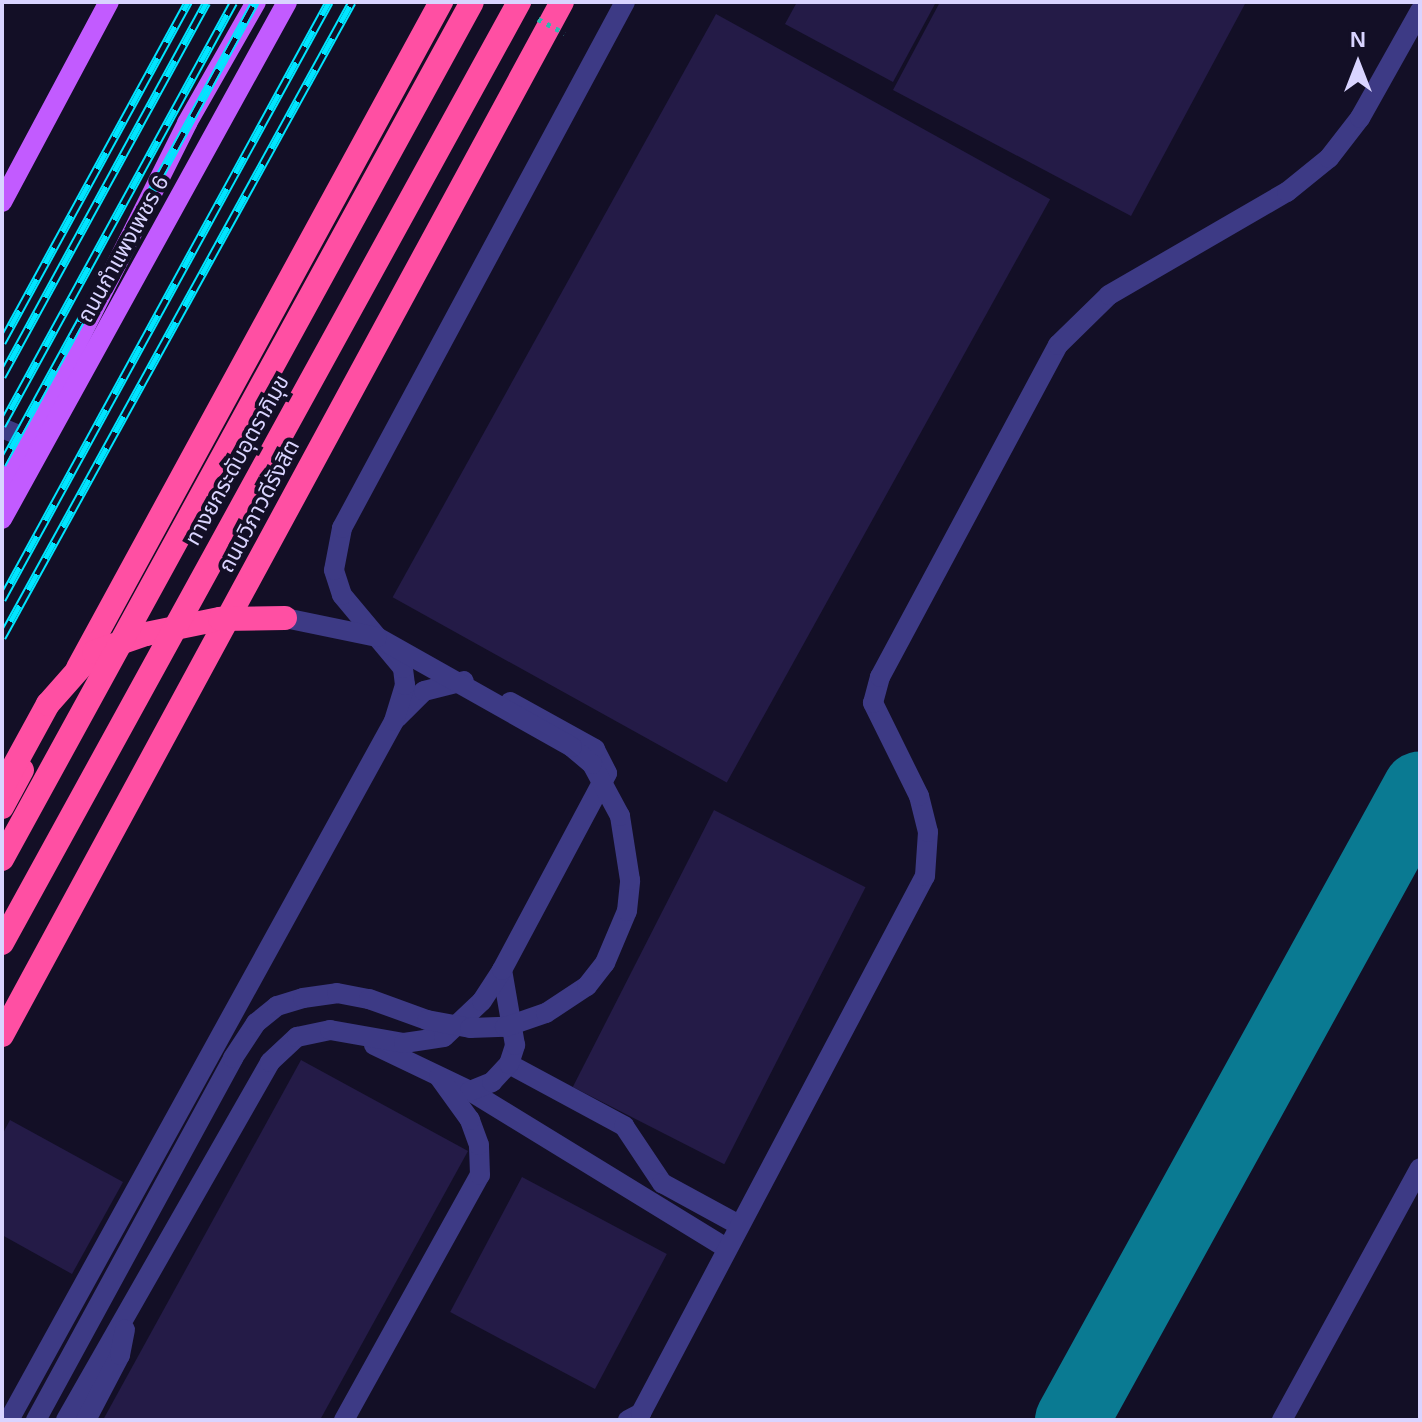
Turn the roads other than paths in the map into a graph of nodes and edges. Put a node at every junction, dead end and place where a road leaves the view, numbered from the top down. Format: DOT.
graph roads {
  1 [pos="109,2"];
  2 [pos="256,2"];
  3 [pos="287,2"];
  4 [pos="441,2"];
  5 [pos="472,2"];
  6 [pos="519,2"];
  7 [pos="562,2"];
  8 [pos="625,2"];
  9 [pos="1420,11"];
  10 [pos="2,202"];
  11 [pos="2,428"];
  12 [pos="26,438"];
  13 [pos="3,490"];
  14 [pos="2,519"];
  15 [pos="285,618"];
  16 [pos="394,721"];
  17 [pos="2,788"];
  18 [pos="2,807"];
  19 [pos="2,859"];
  20 [pos="2,943"];
  21 [pos="502,970"];
  22 [pos="2,1035"];
  23 [pos="360,1037"];
  24 [pos="509,1064"];
  25 [pos="439,1077"];
  26 [pos="470,1091"];
  27 [pos="1420,1168"];
  28 [pos="739,1225"];
  29 [pos="726,1248"];
  30 [pos="126,1321"];
  31 [pos="9,1420"];
  32 [pos="36,1420"];
  33 [pos="66,1420"];
  34 [pos="86,1420"];
  35 [pos="344,1420"];
  36 [pos="628,1420"];
  37 [pos="1282,1420"];
  1 -- 10 [label="main road"];
  2 -- 12 [label="main road, ถนนกำแพงเพชร 6"];
  3 -- 14 [label="main road, ถนนกำแพงเพชร 6"];
  4 -- 18 [label="highway"];
  5 -- 19 [label="highway, ทางยกระดับอุตราภิมุข, bridge"];
  6 -- 20 [label="highway, ทางยกระดับอุตราภิมุข, bridge"];
  7 -- 22 [label="highway, ถนนวิภาวดีรังสิต"];
  8 -- 16 [label="street"];
  9 -- 28 [label="street"];
  11 -- 12 [label="street"];
  12 -- 13 [label="main road, ถนนกำแพงเพชร 6"];
  15 -- 17 [label="highway, bridge"];
  15 -- 32 [label="street, bridge"];
  16 -- 21 [label="street"];
  16 -- 31 [label="street"];
  21 -- 23 [label="street"];
  21 -- 24 [label="street"];
  23 -- 25 [label="street"];
  23 -- 30 [label="street"];
  24 -- 26 [label="street"];
  24 -- 28 [label="street"];
  25 -- 26 [label="street"];
  25 -- 35 [label="street"];
  26 -- 29 [label="street"];
  27 -- 37 [label="street"];
  28 -- 29 [label="street"];
  29 -- 36 [label="street"];
  30 -- 33 [label="street"];
  30 -- 34 [label="street"];
}
